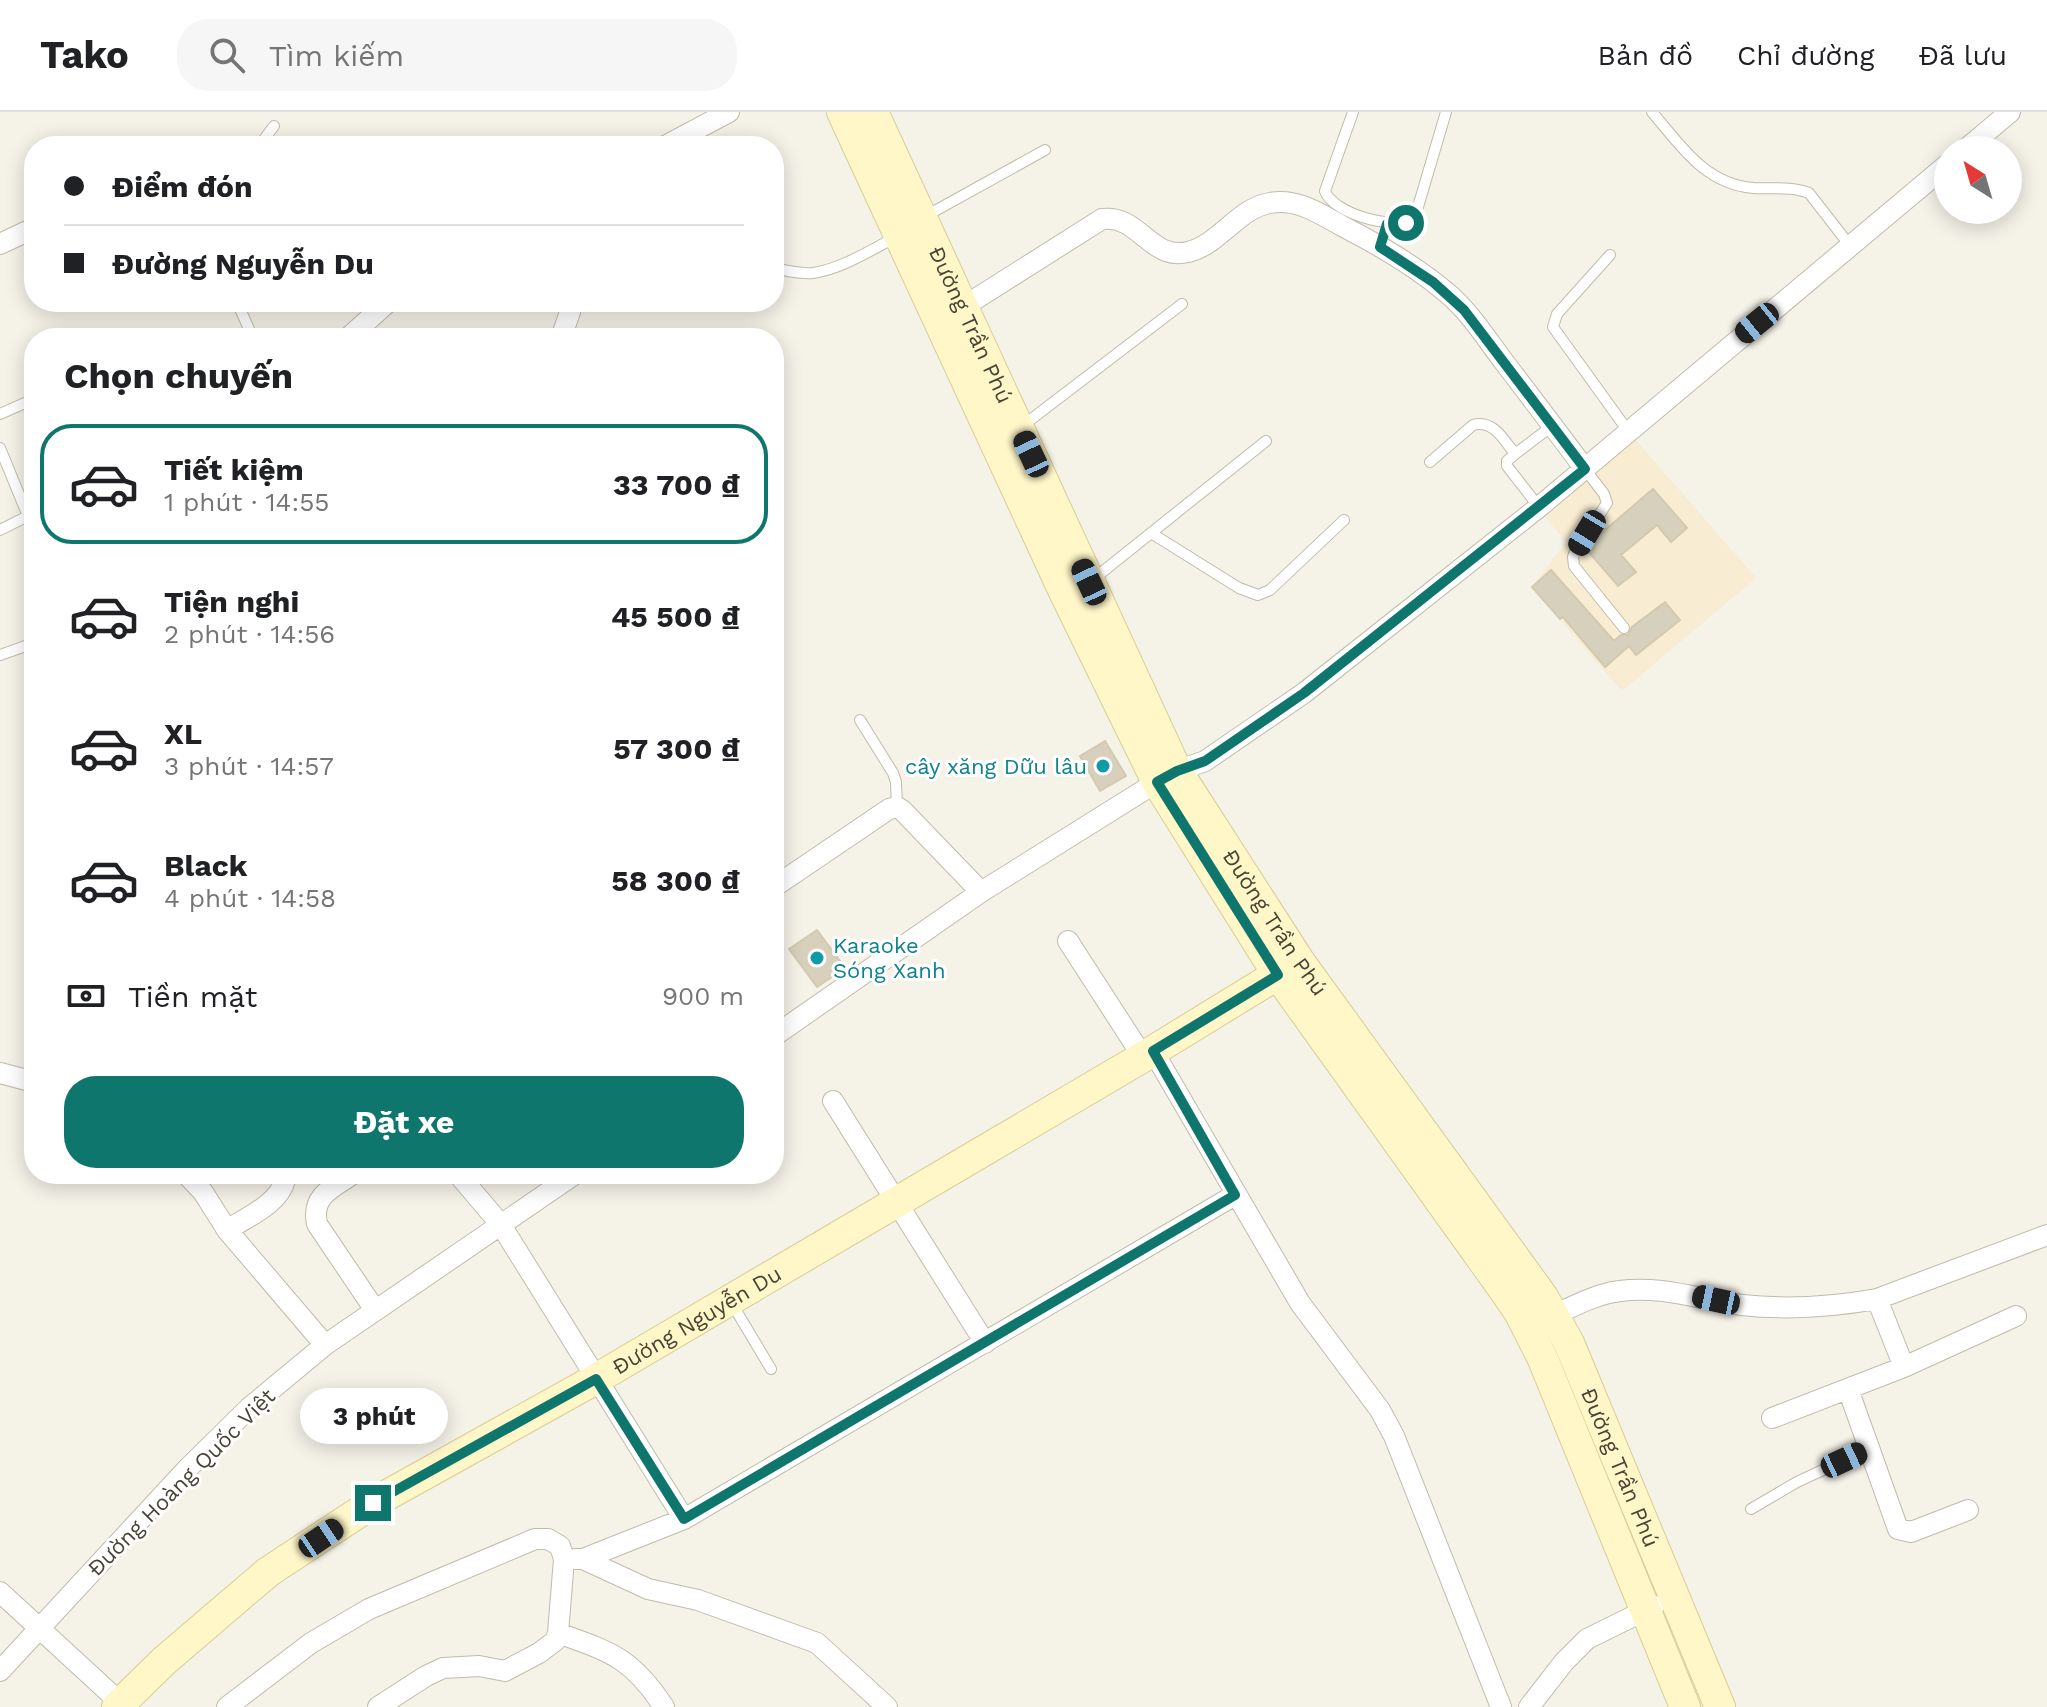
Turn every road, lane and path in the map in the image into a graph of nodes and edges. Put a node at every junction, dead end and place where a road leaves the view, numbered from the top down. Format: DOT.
graph roads {
  1 [pos="729,112"];
  2 [pos="842,112"];
  3 [pos="873,112"];
  4 [pos="1353,112"];
  5 [pos="1446,112"];
  6 [pos="1652,112"];
  7 [pos="2010,112"];
  8 [pos="274,126"];
  9 [pos="266,136"];
  10 [pos="684,136"];
  11 [pos="1982,136"];
  12 [pos="1045,150"];
  13 [pos="1934,176"];
  14 [pos="922,218"];
  15 [pos="1387,224"];
  16 [pos="24,233"];
  17 [pos="898,237"];
  18 [pos="0,244"];
  19 [pos="1380,247"];
  20 [pos="1851,247"];
  21 [pos="1610,255"];
  22 [pos="784,270"];
  23 [pos="1182,304"];
  24 [pos="963,307"];
  25 [pos="377,312"];
  26 [pos="359,328"];
  27 [pos="24,403"];
  28 [pos="0,414"];
  29 [pos="1552,426"];
  30 [pos="1019,428"];
  31 [pos="1628,431"];
  32 [pos="1266,441"];
  33 [pos="0,448"];
  34 [pos="1515,454"];
  35 [pos="1430,462"];
  36 [pos="1585,469"];
  37 [pos="24,500"];
  38 [pos="1539,507"];
  39 [pos="24,518"];
  40 [pos="1344,520"];
  41 [pos="0,530"];
  42 [pos="1151,533"];
  43 [pos="1089,582"];
  44 [pos="1624,628"];
  45 [pos="24,647"];
  46 [pos="0,655"];
  47 [pos="860,720"];
  48 [pos="1167,776"];
  49 [pos="897,807"];
  50 [pos="784,880"];
  51 [pos="981,892"];
  52 [pos="1068,941"];
  53 [pos="1289,968"];
  54 [pos="784,1029"];
  55 [pos="1148,1054"];
  56 [pos="0,1073"];
  57 [pos="24,1079"];
  58 [pos="833,1101"];
  59 [pos="195,1184"];
  60 [pos="284,1184"];
  61 [pos="338,1184"];
  62 [pos="466,1184"];
  63 [pos="560,1184"];
  64 [pos="1235,1195"];
  65 [pos="896,1203"];
  66 [pos="501,1225"];
  67 [pos="227,1230"];
  68 [pos="2047,1235"];
  69 [pos="1877,1299"];
  70 [pos="730,1300"];
  71 [pos="375,1310"];
  72 [pos="2016,1316"];
  73 [pos="1540,1321"];
  74 [pos="985,1343"];
  75 [pos="325,1345"];
  76 [pos="1904,1367"];
  77 [pos="771,1369"];
  78 [pos="596,1379"];
  79 [pos="1848,1389"];
  80 [pos="1772,1418"];
  81 [pos="1870,1448"];
  82 [pos="1751,1509"];
  83 [pos="1968,1510"];
  84 [pos="684,1519"];
  85 [pos="574,1559"];
  86 [pos="0,1592"];
  87 [pos="1676,1599"];
  88 [pos="1645,1609"];
  89 [pos="39,1629"];
  90 [pos="558,1633"];
  91 [pos="0,1671"];
  92 [pos="121,1706"];
  93 [pos="227,1707"];
  94 [pos="378,1707"];
  95 [pos="664,1707"];
  96 [pos="887,1707"];
  97 [pos="1501,1707"];
  98 [pos="1529,1707"];
  99 [pos="1685,1707"];
  100 [pos="1720,1707"];
  1 -- 10 [label="street"];
  2 -- 17 [label="main road, Đường Trần Phú"];
  3 -- 14 [label="main road, Đường Trần Phú"];
  4 -- 15 [label="lane"];
  5 -- 15 [label="lane"];
  6 -- 20 [label="lane"];
  7 -- 11 [label="street"];
  8 -- 9 [label="lane"];
  12 -- 14 [label="lane"];
  13 -- 20 [label="street"];
  14 -- 24 [label="main road, Đường Trần Phú"];
  15 -- 19 [label="lane"];
  16 -- 18 [label="street"];
  17 -- 22 [label="lane"];
  17 -- 48 [label="main road, Đường Trần Phú"];
  19 -- 24 [label="street"];
  19 -- 29 [label="street"];
  20 -- 31 [label="street"];
  21 -- 31 [label="lane"];
  23 -- 30 [label="lane"];
  24 -- 30 [label="main road, Đường Trần Phú"];
  25 -- 26 [label="street"];
  27 -- 28 [label="lane"];
  29 -- 34 [label="lane"];
  29 -- 36 [label="street"];
  30 -- 43 [label="main road, Đường Trần Phú"];
  31 -- 36 [label="street"];
  32 -- 42 [label="lane"];
  33 -- 37 [label="lane"];
  34 -- 35 [label="lane"];
  34 -- 38 [label="lane"];
  36 -- 38 [label="street"];
  36 -- 44 [label="lane"];
  38 -- 48 [label="street"];
  39 -- 41 [label="lane"];
  40 -- 42 [label="lane"];
  42 -- 43 [label="lane"];
  43 -- 48 [label="main road, Đường Trần Phú"];
  45 -- 46 [label="lane"];
  47 -- 49 [label="lane"];
  48 -- 51 [label="street"];
  48 -- 53 [label="main road, Đường Trần Phú"];
  49 -- 50 [label="street"];
  49 -- 51 [label="street"];
  51 -- 54 [label="street"];
  52 -- 55 [label="street"];
  53 -- 55 [label="main road, Đường Nguyễn Du"];
  53 -- 73 [label="main road, Đường Trần Phú"];
  55 -- 64 [label="street"];
  55 -- 65 [label="main road, Đường Nguyễn Du"];
  56 -- 57 [label="street"];
  58 -- 65 [label="street"];
  59 -- 67 [label="street"];
  60 -- 67 [label="street"];
  61 -- 71 [label="street"];
  62 -- 66 [label="street"];
  63 -- 66 [label="street, Đường Hoàng Quốc Việt"];
  64 -- 74 [label="street"];
  64 -- 97 [label="street"];
  65 -- 70 [label="main road, Đường Nguyễn Du"];
  65 -- 74 [label="street"];
  66 -- 71 [label="street, Đường Hoàng Quốc Việt"];
  66 -- 78 [label="street"];
  67 -- 75 [label="street"];
  68 -- 69 [label="street"];
  69 -- 73 [label="street"];
  69 -- 76 [label="street"];
  70 -- 77 [label="lane"];
  70 -- 78 [label="main road, Đường Nguyễn Du"];
  71 -- 75 [label="street, Đường Hoàng Quốc Việt"];
  72 -- 76 [label="street"];
  73 -- 87 [label="main road, Đường Trần Phú"];
  73 -- 88 [label="main road, Đường Trần Phú"];
  74 -- 84 [label="street"];
  75 -- 89 [label="street, Đường Hoàng Quốc Việt"];
  76 -- 79 [label="street"];
  78 -- 84 [label="street"];
  78 -- 92 [label="main road, Đường Nguyễn Du"];
  79 -- 80 [label="street"];
  79 -- 81 [label="street"];
  81 -- 82 [label="lane"];
  81 -- 83 [label="street"];
  84 -- 85 [label="street"];
  85 -- 90 [label="street"];
  85 -- 93 [label="street"];
  85 -- 96 [label="street"];
  86 -- 89 [label="street"];
  87 -- 88 [label="street"];
  87 -- 100 [label="main road, Đường Trần Phú"];
  88 -- 98 [label="street"];
  88 -- 99 [label="main road, Đường Trần Phú"];
  89 -- 91 [label="street, Đường Hoàng Quốc Việt"];
  89 -- 92 [label="street"];
  90 -- 94 [label="street"];
  90 -- 95 [label="street"];
}
